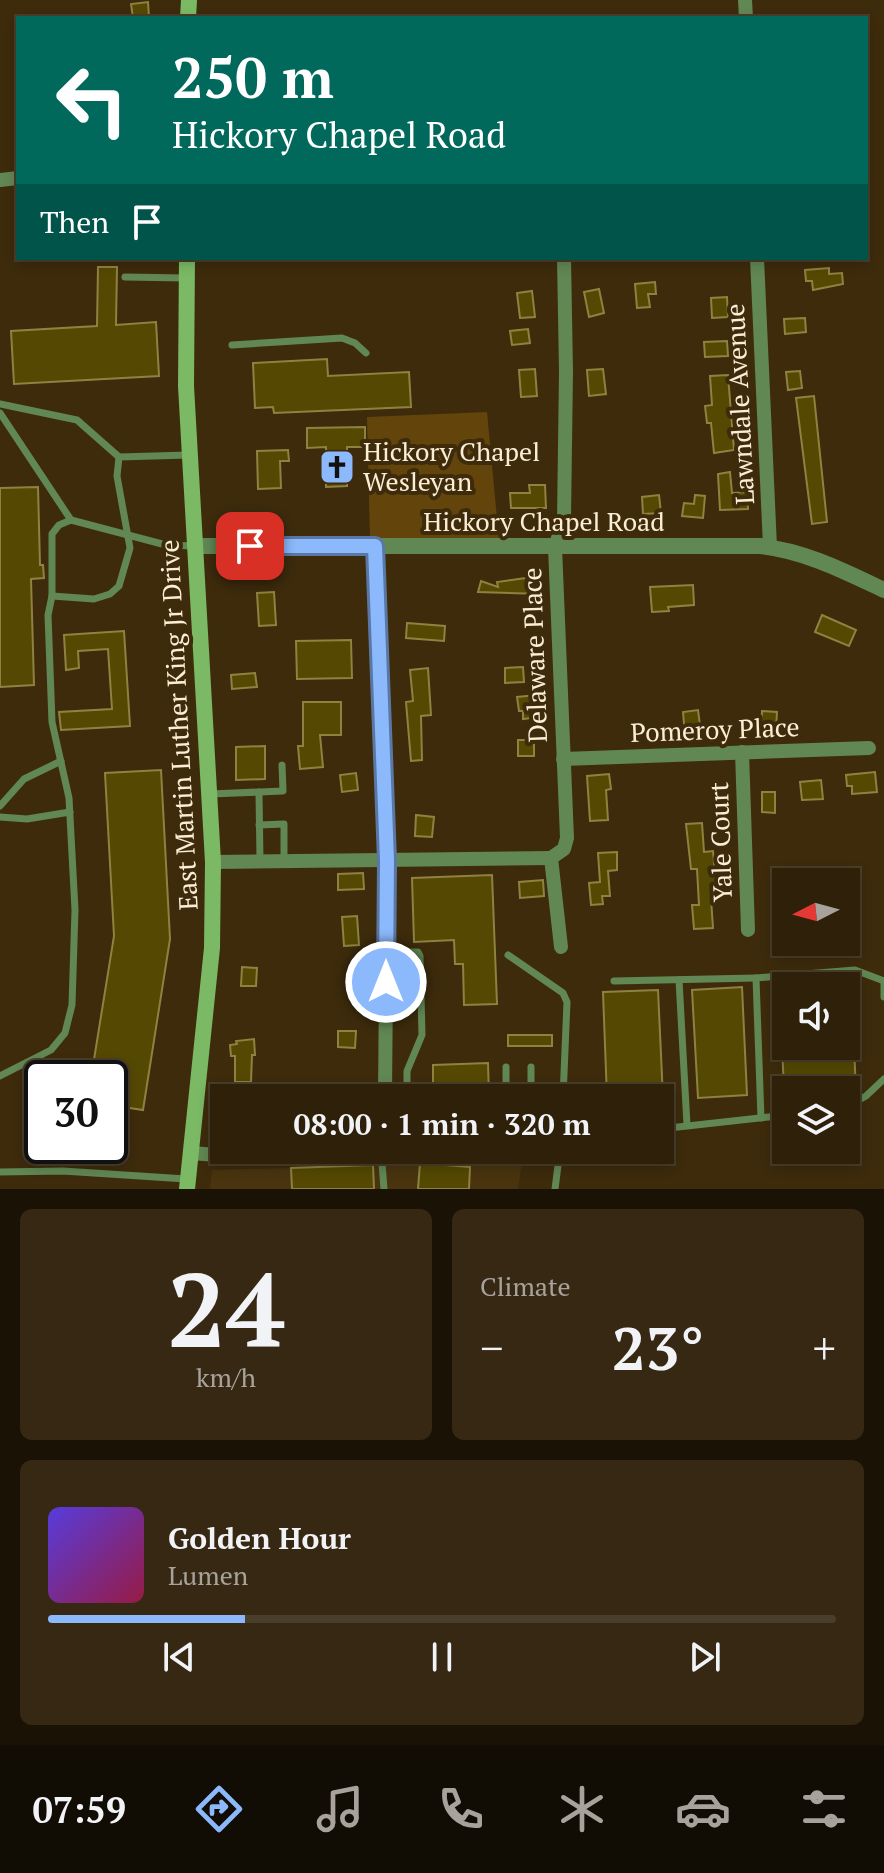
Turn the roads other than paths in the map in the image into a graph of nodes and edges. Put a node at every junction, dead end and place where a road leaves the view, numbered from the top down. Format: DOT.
graph roads {
  1 [pos="187,260"];
  2 [pos="564,260"];
  3 [pos="757,260"];
  4 [pos="125,277"];
  5 [pos="187,278"];
  6 [pos="232,345"];
  7 [pos="366,353"];
  8 [pos="0,404"];
  9 [pos="0,413"];
  10 [pos="190,455"];
  11 [pos="119,457"];
  12 [pos="71,520"];
  13 [pos="130,535"];
  14 [pos="195,546"];
  15 [pos="375,546"];
  16 [pos="555,547"];
  17 [pos="770,547"];
  18 [pos="884,590"];
  19 [pos="52,596"];
  20 [pos="869,748"];
  21 [pos="742,752"];
  22 [pos="563,759"];
  23 [pos="61,761"];
  24 [pos="282,765"];
  25 [pos="259,792"];
  26 [pos="209,794"];
  27 [pos="0,806"];
  28 [pos="70,812"];
  29 [pos="0,817"];
  30 [pos="259,825"];
  31 [pos="551,858"];
  32 [pos="387,860"];
  33 [pos="260,861"];
  34 [pos="284,861"];
  35 [pos="213,862"];
  36 [pos="748,930"];
  37 [pos="561,947"];
  38 [pos="386,952"];
  39 [pos="508,955"];
  40 [pos="756,978"];
  41 [pos="679,980"];
  42 [pos="614,981"];
  43 [pos="884,981"];
  44 [pos="884,997"];
  45 [pos="506,1067"];
  46 [pos="531,1067"];
  47 [pos="0,1076"];
  48 [pos="884,1079"];
  49 [pos="385,1084"];
  50 [pos="408,1084"];
  51 [pos="506,1084"];
  52 [pos="531,1084"];
  53 [pos="564,1084"];
  54 [pos="860,1099"];
  55 [pos="772,1117"];
  56 [pos="761,1118"];
  57 [pos="687,1125"];
  58 [pos="674,1127"];
  59 [pos="191,1153"];
  60 [pos="210,1153"];
  61 [pos="377,1164"];
  62 [pos="558,1164"];
  63 [pos="0,1172"];
  64 [pos="188,1184"];
  65 [pos="384,1189"];
  66 [pos="555,1189"];
  1 -- 5 [label="main road, East Martin Luther King Jr Drive"];
  2 -- 16 [label="street, Delaware Place"];
  3 -- 17 [label="street, Lawndale Avenue"];
  4 -- 5 [label="lane"];
  5 -- 10 [label="main road, East Martin Luther King Jr Drive"];
  6 -- 7 [label="lane"];
  8 -- 11 [label="lane"];
  9 -- 12 [label="lane"];
  10 -- 11 [label="lane"];
  10 -- 14 [label="main road, East Martin Luther King Jr Drive"];
  11 -- 13 [label="lane"];
  12 -- 13 [label="lane"];
  12 -- 19 [label="lane"];
  13 -- 14 [label="lane"];
  13 -- 19 [label="lane"];
  14 -- 15 [label="street, Hickory Chapel Road"];
  14 -- 26 [label="main road, East Martin Luther King Jr Drive"];
  15 -- 16 [label="street, Hickory Chapel Road"];
  15 -- 32 [label="street"];
  16 -- 17 [label="street, Hickory Chapel Road"];
  16 -- 22 [label="street, Delaware Place"];
  17 -- 18 [label="street, Hickory Chapel Road"];
  19 -- 23 [label="lane"];
  20 -- 21 [label="street, Pomeroy Place"];
  21 -- 22 [label="street, Pomeroy Place"];
  21 -- 36 [label="street, Yale Court"];
  22 -- 31 [label="street, Delaware Place"];
  23 -- 27 [label="lane"];
  23 -- 28 [label="lane"];
  24 -- 25 [label="lane"];
  25 -- 26 [label="lane"];
  25 -- 30 [label="lane"];
  26 -- 35 [label="main road, East Martin Luther King Jr Drive"];
  28 -- 29 [label="lane"];
  28 -- 47 [label="lane"];
  30 -- 33 [label="lane"];
  30 -- 34 [label="lane"];
  31 -- 32 [label="street"];
  31 -- 37 [label="street"];
  32 -- 34 [label="street"];
  32 -- 38 [label="street"];
  33 -- 34 [label="street"];
  33 -- 35 [label="street"];
  35 -- 59 [label="main road, East Martin Luther King Jr Drive"];
  38 -- 49 [label="street"];
  38 -- 50 [label="lane"];
  39 -- 53 [label="lane"];
  40 -- 41 [label="lane"];
  40 -- 43 [label="lane"];
  40 -- 56 [label="lane"];
  41 -- 42 [label="lane"];
  41 -- 57 [label="lane"];
  43 -- 44 [label="lane"];
  45 -- 51 [label="lane"];
  46 -- 52 [label="lane"];
  48 -- 54 [label="lane"];
  55 -- 56 [label="lane"];
  56 -- 57 [label="lane"];
  57 -- 58 [label="lane"];
  59 -- 60 [label="street"];
  59 -- 64 [label="main road, East Martin Luther King Jr Drive"];
  61 -- 65 [label="lane"];
  62 -- 66 [label="lane"];
  63 -- 64 [label="lane"];
}
